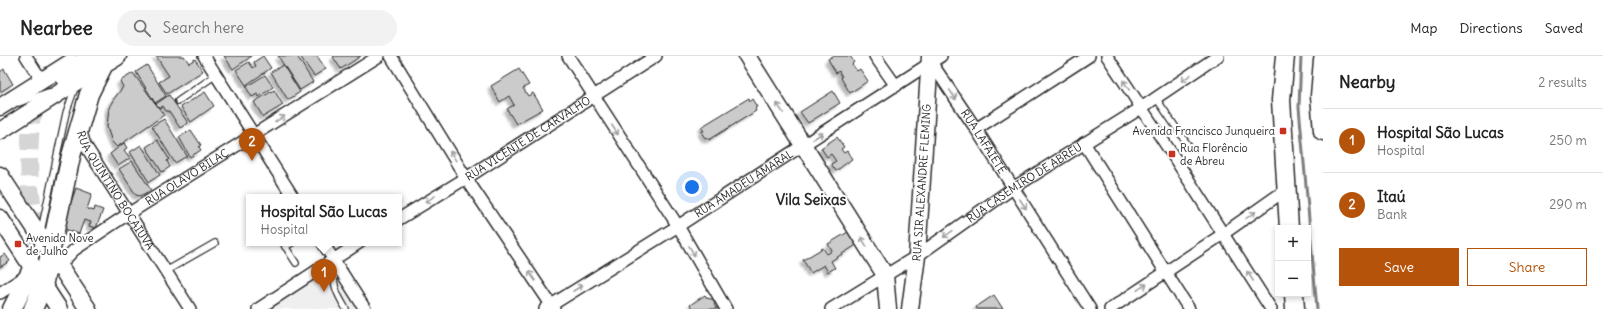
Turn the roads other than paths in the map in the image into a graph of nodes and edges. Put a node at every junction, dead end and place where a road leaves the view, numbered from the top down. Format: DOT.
graph roads {
  1 [pos="26,56"];
  2 [pos="204,56"];
  3 [pos="379,56"];
  4 [pos="392,56"];
  5 [pos="568,56"];
  6 [pos="656,56"];
  7 [pos="747,56"];
  8 [pos="875,56"];
  9 [pos="1089,56"];
  10 [pos="1107,56"];
  11 [pos="1218,56"];
  12 [pos="1285,56"];
  13 [pos="932,58"];
  14 [pos="98,60"];
  15 [pos="1323,60"];
  16 [pos="216,74"];
  17 [pos="69,79"];
  18 [pos="42,81"];
  19 [pos="896,86"];
  20 [pos="1321,96"];
  21 [pos="594,97"];
  22 [pos="1156,98"];
  23 [pos="178,100"];
  24 [pos="0,107"];
  25 [pos="1141,108"];
  26 [pos="0,111"];
  27 [pos="79,126"];
  28 [pos="976,129"];
  29 [pos="0,131"];
  30 [pos="1323,131"];
  31 [pos="254,135"];
  32 [pos="1084,143"];
  33 [pos="1188,144"];
  34 [pos="804,145"];
  35 [pos="0,175"];
  36 [pos="466,178"];
  37 [pos="1013,188"];
  38 [pos="1287,189"];
  39 [pos="291,194"];
  40 [pos="128,214"];
  41 [pos="402,217"];
  42 [pos="0,218"];
  43 [pos="1289,225"];
  44 [pos="678,226"];
  45 [pos="40,234"];
  46 [pos="1223,234"];
  47 [pos="215,243"];
  48 [pos="285,246"];
  49 [pos="325,246"];
  50 [pos="354,246"];
  51 [pos="917,256"];
  52 [pos="55,258"];
  53 [pos="334,259"];
  54 [pos="296,263"];
  55 [pos="31,270"];
  56 [pos="166,271"];
  57 [pos="1165,272"];
  58 [pos="885,275"];
  59 [pos="44,286"];
  60 [pos="0,293"];
  61 [pos="550,308"];
  62 [pos="12,309"];
  63 [pos="33,309"];
  64 [pos="59,309"];
  65 [pos="88,309"];
  66 [pos="190,309"];
  67 [pos="258,309"];
  68 [pos="346,309"];
  69 [pos="365,309"];
  70 [pos="726,309"];
  71 [pos="830,309"];
  72 [pos="888,309"];
  73 [pos="910,309"];
  74 [pos="1090,309"];
  75 [pos="1110,309"];
  76 [pos="1189,309"];
  77 [pos="1271,309"];
  1 -- 18 [label="street"];
  2 -- 16 [label="street"];
  31 -- 3 [label="street, RUA OLAVO BILAC, one-way"];
  36 -- 4 [label="street, one-way"];
  5 -- 21 [label="street"];
  6 -- 21 [label="street, RUA VICENTE DE CARVALHO"];
  34 -- 7 [label="main road, one-way"];
  8 -- 19 [label="street"];
  9 -- 28 [label="street"];
  25 -- 10 [label="street, one-way"];
  11 -- 22 [label="street, RUA CASEMIRO DE ABREU, one-way"];
  12 -- 38 [label="main road"];
  13 -- 19 [label="street, RUA AMADEU AMARAL"];
  13 -- 28 [label="street, RUA LAFAIETE, one-way"];
  13 -- 51 [label="main road, RUA SIR ALEXANDRE FLEMING"];
  14 -- 17 [label="main road"];
  14 -- 18 [label="main road"];
  14 -- 26 [label="lane"];
  14 -- 27 [label="main road, RUA QUINTINO BOCAIÚVA"];
  15 -- 20 [label="main road"];
  16 -- 23 [label="lane"];
  16 -- 31 [label="street"];
  17 -- 29 [label="main road"];
  17 -- 45 [label="lane"];
  18 -- 24 [label="main road"];
  34 -- 19 [label="street, RUA AMADEU AMARAL, one-way"];
  20 -- 30 [label="main road"];
  21 -- 36 [label="street, RUA VICENTE DE CARVALHO"];
  21 -- 44 [label="street, one-way"];
  22 -- 25 [label="street, RUA CASEMIRO DE ABREU"];
  22 -- 33 [label="lane"];
  25 -- 32 [label="street, RUA CASEMIRO DE ABREU"];
  25 -- 46 [label="street"];
  27 -- 40 [label="street, RUA QUINTINO BOCAIÚVA"];
  27 -- 52 [label="main road"];
  28 -- 37 [label="street, RUA LAFAIETE"];
  31 -- 39 [label="street"];
  31 -- 40 [label="street, RUA OLAVO BILAC"];
  32 -- 37 [label="street, RUA CASEMIRO DE ABREU"];
  32 -- 57 [label="street"];
  34 -- 44 [label="street, RUA AMADEU AMARAL"];
  58 -- 34 [label="main road, one-way"];
  35 -- 45 [label="main road"];
  36 -- 41 [label="street, RUA VICENTE DE CARVALHO, one-way"];
  61 -- 36 [label="street, one-way"];
  37 -- 51 [label="street, RUA CASEMIRO DE ABREU, one-way"];
  37 -- 74 [label="street, RUA LAFAIETE, one-way"];
  38 -- 43 [label="main road"];
  46 -- 38 [label="street, one-way"];
  40 -- 52 [label="street, RUA OLAVO BILAC"];
  40 -- 56 [label="street, RUA QUINTINO BOCAIÚVA"];
  42 -- 55 [label="main road"];
  61 -- 44 [label="street, RUA AMADEU AMARAL, one-way"];
  44 -- 70 [label="street, one-way"];
  45 -- 52 [label="main road"];
  45 -- 55 [label="lane"];
  46 -- 57 [label="street"];
  77 -- 46 [label="street, one-way"];
  47 -- 56 [label="lane"];
  48 -- 54 [label="lane"];
  49 -- 53 [label="street"];
  50 -- 53 [label="street"];
  51 -- 58 [label="street, RUA CASEMIRO DE ABREU"];
  51 -- 73 [label="main road, RUA SIR ALEXANDRE FLEMING"];
  52 -- 59 [label="main road"];
  52 -- 65 [label="main road"];
  53 -- 67 [label="street"];
  53 -- 68 [label="lane"];
  53 -- 69 [label="street"];
  55 -- 59 [label="main road"];
  55 -- 60 [label="street"];
  55 -- 62 [label="main road"];
  56 -- 66 [label="street, RUA QUINTINO BOCAIÚVA"];
  75 -- 57 [label="street, one-way"];
  57 -- 76 [label="street"];
  58 -- 71 [label="street, RUA CASEMIRO DE ABREU"];
  58 -- 72 [label="main road"];
  59 -- 63 [label="main road"];
  59 -- 64 [label="main road"];
}
